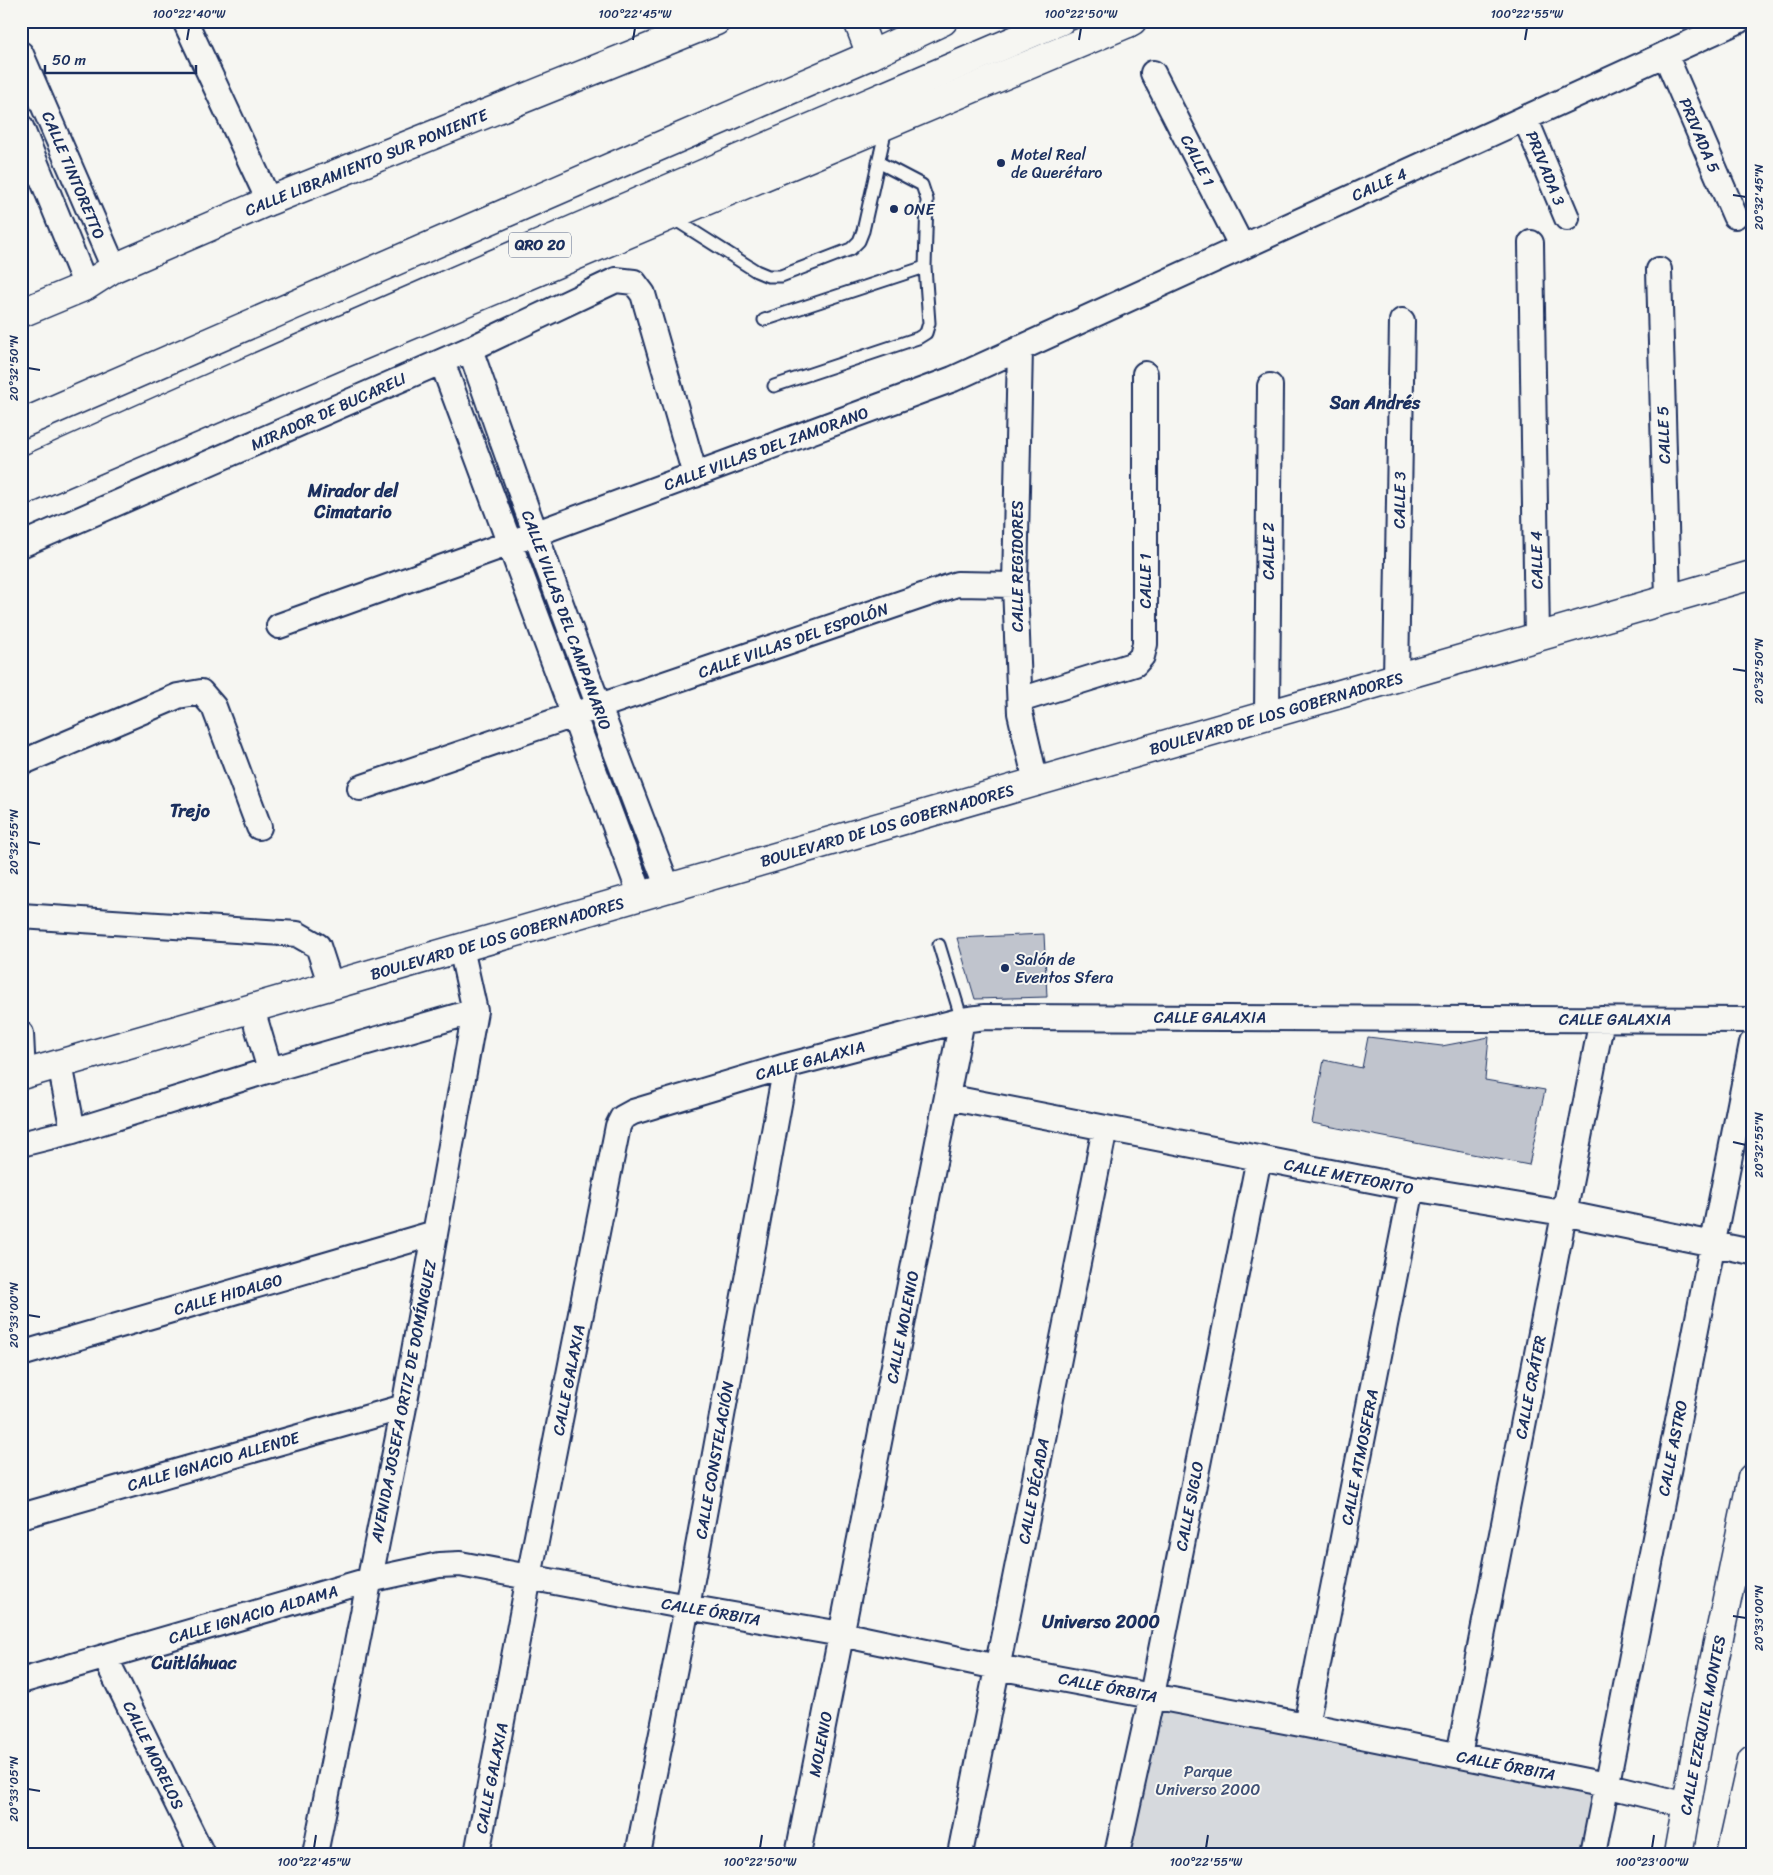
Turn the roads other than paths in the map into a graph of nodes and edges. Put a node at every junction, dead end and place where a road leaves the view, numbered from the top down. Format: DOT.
graph roads {
  1 [pos="185,21"];
  2 [pos="858,21"];
  3 [pos="943,21"];
  4 [pos="1060,21"];
  5 [pos="1738,21"];
  6 [pos="1130,22"];
  7 [pos="709,23"];
  8 [pos="21,54"];
  9 [pos="1665,54"];
  10 [pos="871,55"];
  11 [pos="1153,73"];
  12 [pos="1525,118"];
  13 [pos="887,125"];
  14 [pos="21,127"];
  15 [pos="878,162"];
  16 [pos="269,200"];
  17 [pos="670,216"];
  18 [pos="1734,216"];
  19 [pos="1566,218"];
  20 [pos="1531,243"];
  21 [pos="1242,247"];
  22 [pos="925,267"];
  23 [pos="114,268"];
  24 [pos="1658,270"];
  25 [pos="86,286"];
  26 [pos="21,313"];
  27 [pos="764,320"];
  28 [pos="1402,322"];
  29 [pos="1020,348"];
  30 [pos="354,349"];
  31 [pos="470,349"];
  32 [pos="442,362"];
  33 [pos="1144,374"];
  34 [pos="774,386"];
  35 [pos="1270,386"];
  36 [pos="191,396"];
  37 [pos="21,424"];
  38 [pos="21,473"];
  39 [pos="695,475"];
  40 [pos="21,492"];
  41 [pos="535,534"];
  42 [pos="510,543"];
  43 [pos="21,546"];
  44 [pos="1752,575"];
  45 [pos="1015,585"];
  46 [pos="1668,600"];
  47 [pos="278,626"];
  48 [pos="1537,637"];
  49 [pos="1396,678"];
  50 [pos="1020,700"];
  51 [pos="598,706"];
  52 [pos="574,715"];
  53 [pos="1267,715"];
  54 [pos="21,763"];
  55 [pos="1036,782"];
  56 [pos="360,788"];
  57 [pos="259,827"];
  58 [pos="668,888"];
  59 [pos="641,896"];
  60 [pos="21,916"];
  61 [pos="940,945"];
  62 [pos="461,948"];
  63 [pos="331,986"];
  64 [pos="252,1009"];
  65 [pos="475,1012"];
  66 [pos="1602,1018"];
  67 [pos="962,1020"];
  68 [pos="1752,1020"];
  69 [pos="21,1034"];
  70 [pos="1752,1043"];
  71 [pos="60,1064"];
  72 [pos="786,1066"];
  73 [pos="270,1070"];
  74 [pos="22,1075"];
  75 [pos="947,1097"];
  76 [pos="1105,1128"];
  77 [pos="73,1131"];
  78 [pos="21,1144"];
  79 [pos="1259,1158"];
  80 [pos="1412,1188"];
  81 [pos="1563,1213"];
  82 [pos="435,1233"];
  83 [pos="1713,1244"];
  84 [pos="1752,1252"];
  85 [pos="21,1354"];
  86 [pos="404,1407"];
  87 [pos="1752,1478"];
  88 [pos="21,1516"];
  89 [pos="529,1576"];
  90 [pos="370,1580"];
  91 [pos="686,1607"];
  92 [pos="841,1634"];
  93 [pos="106,1657"];
  94 [pos="997,1667"];
  95 [pos="21,1682"];
  96 [pos="1152,1695"];
  97 [pos="1306,1725"];
  98 [pos="1459,1755"];
  99 [pos="1752,1760"];
  100 [pos="1606,1785"];
  101 [pos="1686,1805"];
  102 [pos="1738,1849"];
  103 [pos="202,1854"];
  104 [pos="316,1854"];
  105 [pos="477,1854"];
  106 [pos="638,1854"];
  107 [pos="798,1854"];
  108 [pos="960,1854"];
  109 [pos="1117,1854"];
  110 [pos="1594,1854"];
  111 [pos="1678,1854"];
  1 -- 16 [label="street"];
  2 -- 10 [label="main road"];
  3 -- 10 [label="main road, QRO 20"];
  4 -- 36 [label="main road, QRO 20"];
  5 -- 9 [label="street, CALLE 4"];
  6 -- 13 [label="main road"];
  7 -- 16 [label="main road, CALLE LIBRAMIENTO SUR PONIENTE"];
  8 -- 23 [label="street, CALLE TINTORETTO"];
  9 -- 12 [label="street, CALLE 4"];
  9 -- 18 [label="street, PRIVADA 5"];
  10 -- 37 [label="main road, QRO 20"];
  11 -- 21 [label="street, CALLE 1"];
  12 -- 19 [label="street, PRIVADA 3"];
  12 -- 21 [label="street, CALLE 4"];
  13 -- 15 [label="lane"];
  13 -- 17 [label="main road"];
  14 -- 25 [label="street, CALLE TINTORETTO"];
  15 -- 17 [label="lane"];
  15 -- 22 [label="lane"];
  16 -- 23 [label="main road, CALLE LIBRAMIENTO SUR PONIENTE"];
  17 -- 30 [label="main road"];
  20 -- 48 [label="street, CALLE 4"];
  21 -- 29 [label="street, CALLE 4"];
  22 -- 27 [label="lane"];
  22 -- 34 [label="lane"];
  23 -- 25 [label="main road, CALLE LIBRAMIENTO SUR PONIENTE"];
  24 -- 46 [label="street, CALLE 5"];
  25 -- 26 [label="main road, CALLE LIBRAMIENTO SUR PONIENTE"];
  28 -- 49 [label="street, CALLE 3"];
  29 -- 39 [label="street, CALLE VILLAS DEL ZAMORANO"];
  29 -- 45 [label="street, CALLE REGIDORES"];
  30 -- 36 [label="main road"];
  30 -- 40 [label="main road"];
  31 -- 32 [label="street, MIRADOR DE BUCARELI"];
  31 -- 39 [label="street, MIRADOR DE BUCARELI"];
  31 -- 41 [label="street, CALLE VILLAS DEL CAMPANARIO"];
  32 -- 42 [label="street, CALLE VILLAS DEL CAMPANARIO"];
  32 -- 43 [label="street, MIRADOR DE BUCARELI"];
  33 -- 50 [label="street, CALLE 1"];
  35 -- 53 [label="street, CALLE 2"];
  36 -- 38 [label="main road, QRO 20"];
  39 -- 41 [label="street, CALLE VILLAS DEL ZAMORANO"];
  41 -- 42 [label="street, CALLE VILLAS DEL ZAMORANO"];
  41 -- 51 [label="street, CALLE VILLAS DEL CAMPANARIO"];
  42 -- 47 [label="street, CALLE VILLAS DEL ZAMORANO"];
  42 -- 52 [label="street, CALLE VILLAS DEL CAMPANARIO"];
  44 -- 46 [label="main road, BOULEVARD DE LOS GOBERNADORES"];
  45 -- 50 [label="street, CALLE REGIDORES"];
  45 -- 51 [label="street, CALLE VILLAS DEL ESPOLÓN"];
  46 -- 48 [label="main road, BOULEVARD DE LOS GOBERNADORES"];
  48 -- 49 [label="main road, BOULEVARD DE LOS GOBERNADORES"];
  49 -- 53 [label="main road, BOULEVARD DE LOS GOBERNADORES"];
  50 -- 55 [label="street, CALLE REGIDORES"];
  51 -- 52 [label="street, CALLE VILLAS DEL ESPOLÓN"];
  51 -- 58 [label="street, CALLE VILLAS DEL CAMPANARIO"];
  52 -- 56 [label="street, CALLE VILLAS DEL ESPOLÓN"];
  52 -- 59 [label="street, CALLE VILLAS DEL CAMPANARIO"];
  53 -- 55 [label="main road, BOULEVARD DE LOS GOBERNADORES"];
  54 -- 57 [label="street"];
  55 -- 58 [label="main road, BOULEVARD DE LOS GOBERNADORES"];
  58 -- 59 [label="main road, BOULEVARD DE LOS GOBERNADORES"];
  59 -- 62 [label="main road, BOULEVARD DE LOS GOBERNADORES"];
  60 -- 63 [label="street"];
  61 -- 67 [label="lane"];
  62 -- 63 [label="main road, BOULEVARD DE LOS GOBERNADORES"];
  62 -- 65 [label="street, AVENIDA JOSEFA ORTIZ DE DOMÍNGUEZ"];
  63 -- 64 [label="main road, BOULEVARD DE LOS GOBERNADORES"];
  64 -- 71 [label="main road, BOULEVARD DE LOS GOBERNADORES"];
  64 -- 73 [label="street"];
  65 -- 73 [label="street"];
  65 -- 82 [label="street, AVENIDA JOSEFA ORTIZ DE DOMÍNGUEZ"];
  66 -- 67 [label="street, CALLE GALAXIA"];
  66 -- 68 [label="street, CALLE GALAXIA"];
  66 -- 81 [label="street, CALLE CRÁTER"];
  67 -- 72 [label="street, CALLE GALAXIA"];
  67 -- 75 [label="street, CALLE MOLENIO"];
  69 -- 74 [label="street"];
  70 -- 83 [label="street, CALLE ASTRO"];
  71 -- 74 [label="main road, BOULEVARD DE LOS GOBERNADORES"];
  71 -- 77 [label="street"];
  72 -- 89 [label="street, CALLE GALAXIA"];
  72 -- 91 [label="street, CALLE CONSTELACIÓN"];
  73 -- 77 [label="street"];
  75 -- 76 [label="street, CALLE METEORITO"];
  75 -- 92 [label="street, CALLE MOLENIO"];
  76 -- 79 [label="street, CALLE METEORITO"];
  76 -- 94 [label="street, CALLE DÉCADA"];
  77 -- 78 [label="street"];
  79 -- 80 [label="street, CALLE METEORITO"];
  79 -- 96 [label="street, CALLE SIGLO"];
  80 -- 81 [label="street, CALLE METEORITO"];
  80 -- 97 [label="street, CALLE ATMOSFERA"];
  81 -- 83 [label="street, CALLE METEORITO"];
  81 -- 98 [label="street, CALLE CRÁTER"];
  82 -- 85 [label="street, CALLE HIDALGO"];
  82 -- 86 [label="street, AVENIDA JOSEFA ORTIZ DE DOMÍNGUEZ"];
  83 -- 84 [label="street, CALLE METEORITO"];
  83 -- 100 [label="street, CALLE ASTRO"];
  86 -- 88 [label="street, CALLE IGNACIO ALLENDE"];
  86 -- 90 [label="street, AVENIDA JOSEFA ORTIZ DE DOMÍNGUEZ"];
  87 -- 101 [label="main road, CALLE EZEQUIEL MONTES"];
  89 -- 90 [label="street, CALLE ÓRBITA"];
  89 -- 91 [label="street, CALLE ÓRBITA"];
  89 -- 105 [label="street, CALLE GALAXIA"];
  90 -- 93 [label="street, CALLE IGNACIO ALDAMA"];
  90 -- 104 [label="street, AVENIDA JOSEFA ORTIZ DE DOMÍNGUEZ"];
  91 -- 92 [label="street, CALLE ÓRBITA"];
  91 -- 106 [label="street, CALLE CONSTELACIÓN"];
  92 -- 94 [label="street, CALLE ÓRBITA"];
  92 -- 107 [label="street, MOLENIO"];
  93 -- 95 [label="street, CALLE IGNACIO ALDAMA"];
  93 -- 103 [label="street, CALLE MORELOS"];
  94 -- 96 [label="street, CALLE ÓRBITA"];
  94 -- 108 [label="street, CALLE DÉCADA"];
  96 -- 97 [label="street, CALLE ÓRBITA"];
  96 -- 109 [label="street, CALLE SIGLO"];
  97 -- 98 [label="street, CALLE ÓRBITA"];
  98 -- 100 [label="street, CALLE ÓRBITA"];
  99 -- 102 [label="main road"];
  100 -- 101 [label="street, CALLE ÓRBITA"];
  100 -- 110 [label="street, CALLE ASTRO"];
  101 -- 111 [label="main road, CALLE EZEQUIEL MONTES"];
}
